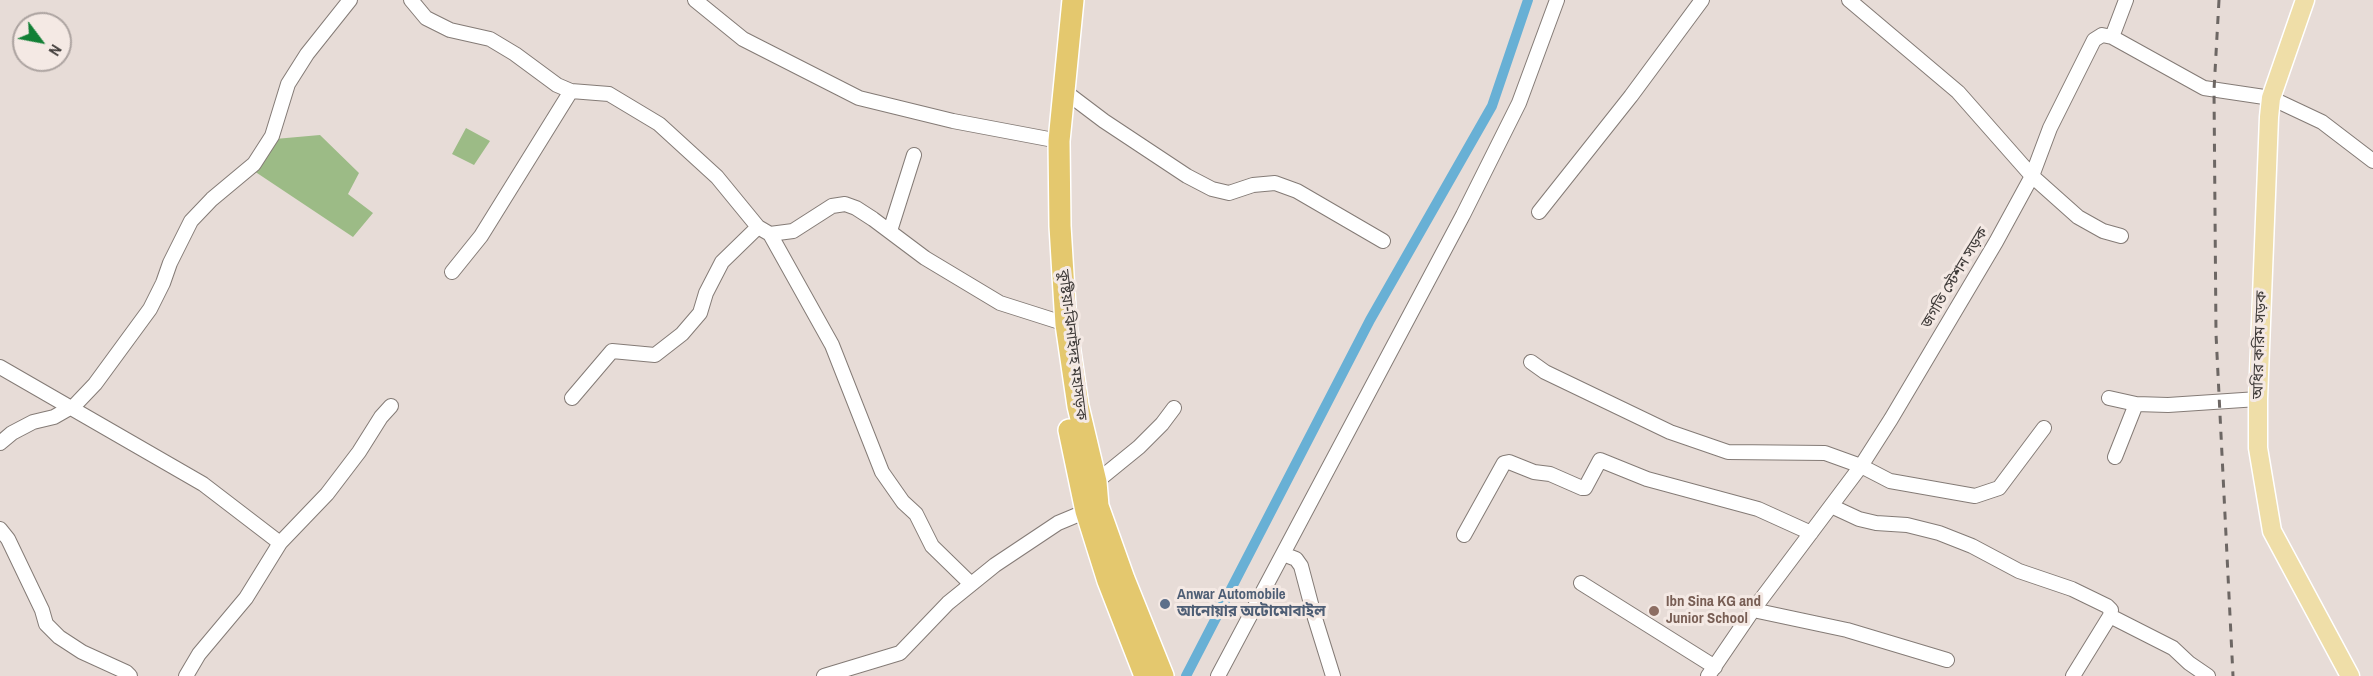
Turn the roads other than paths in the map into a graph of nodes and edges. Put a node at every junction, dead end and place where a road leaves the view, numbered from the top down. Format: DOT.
graph roads {
  1 [pos="350,0"];
  2 [pos="411,0"];
  3 [pos="695,0"];
  4 [pos="1059,0"];
  5 [pos="1073,0"];
  6 [pos="1557,0"];
  7 [pos="1702,0"];
  8 [pos="1849,0"];
  9 [pos="2126,0"];
  10 [pos="2305,0"];
  11 [pos="2112,37"];
  12 [pos="1063,90"];
  13 [pos="571,91"];
  14 [pos="2271,98"];
  15 [pos="1052,139"];
  16 [pos="914,155"];
  17 [pos="2373,161"];
  18 [pos="2032,176"];
  19 [pos="1539,212"];
  20 [pos="764,231"];
  21 [pos="890,231"];
  22 [pos="2121,237"];
  23 [pos="1383,241"];
  24 [pos="452,272"];
  25 [pos="1059,322"];
  26 [pos="1531,362"];
  27 [pos="0,367"];
  28 [pos="573,398"];
  29 [pos="2109,398"];
  30 [pos="2258,399"];
  31 [pos="2136,404"];
  32 [pos="391,406"];
  33 [pos="71,407"];
  34 [pos="1174,408"];
  35 [pos="2044,428"];
  36 [pos="0,443"];
  37 [pos="2115,456"];
  38 [pos="1860,466"];
  39 [pos="1095,482"];
  40 [pos="1831,506"];
  41 [pos="1092,509"];
  42 [pos="0,529"];
  43 [pos="1811,533"];
  44 [pos="1464,535"];
  45 [pos="280,543"];
  46 [pos="1283,554"];
  47 [pos="1581,583"];
  48 [pos="971,584"];
  49 [pos="1753,610"];
  50 [pos="2110,616"];
  51 [pos="1947,660"];
  52 [pos="1712,671"];
  53 [pos="1156,674"];
  54 [pos="130,676"];
  55 [pos="186,676"];
  56 [pos="824,676"];
  57 [pos="1218,676"];
  58 [pos="1333,676"];
  59 [pos="2073,676"];
  60 [pos="2208,676"];
  61 [pos="2350,676"];
  1 -- 33 [label="street"];
  2 -- 13 [label="street"];
  3 -- 15 [label="street"];
  4 -- 15 [label="highway, কুষ্টিয়া-ঝিনাইদহ মহাসড়ক"];
  5 -- 12 [label="highway, কুষ্টিয়া-ঝিনাইদহ মহাসড়ক"];
  6 -- 46 [label="street"];
  7 -- 19 [label="street"];
  8 -- 18 [label="street"];
  9 -- 11 [label="street"];
  10 -- 14 [label="main road, অধির করিম সড়ক"];
  11 -- 14 [label="street"];
  11 -- 18 [label="street, জগতি স্টেশন সড়ক"];
  12 -- 15 [label="highway, কুষ্টিয়া-ঝিনাইদহ মহাসড়ক"];
  12 -- 23 [label="street"];
  13 -- 20 [label="street"];
  13 -- 24 [label="street"];
  14 -- 17 [label="street"];
  14 -- 30 [label="main road, অধির করিম সড়ক"];
  15 -- 25 [label="highway, কুষ্টিয়া-ঝিনাইদহ মহাসড়ক"];
  16 -- 21 [label="street"];
  18 -- 22 [label="street"];
  18 -- 38 [label="street, জগতি স্টেশন সড়ক"];
  20 -- 21 [label="street"];
  20 -- 28 [label="street"];
  20 -- 48 [label="street"];
  21 -- 25 [label="street"];
  25 -- 39 [label="highway, কুষ্টিয়া-ঝিনাইদহ মহাসড়ক"];
  25 -- 41 [label="highway, কুষ্টিয়া-ঝিনাইদহ মহাসড়ক"];
  26 -- 38 [label="street"];
  27 -- 33 [label="street"];
  29 -- 31 [label="street"];
  30 -- 31 [label="street"];
  30 -- 61 [label="main road, অধির করিম সড়ক"];
  31 -- 37 [label="street"];
  32 -- 45 [label="street"];
  33 -- 36 [label="street"];
  33 -- 45 [label="street"];
  34 -- 39 [label="street"];
  35 -- 38 [label="street"];
  38 -- 40 [label="street, জগতি স্টেশন সড়ক"];
  39 -- 41 [label="highway, কুষ্টিয়া-ঝিনাইদহ মহাসড়ক"];
  40 -- 43 [label="street, জগতি স্টেশন সড়ক"];
  40 -- 50 [label="street"];
  41 -- 48 [label="street"];
  41 -- 53 [label="highway, কুষ্টিয়া-ঝিনাইদহ মহাসড়ক"];
  42 -- 54 [label="street"];
  43 -- 44 [label="street"];
  43 -- 49 [label="street, জগতি স্টেশন সড়ক"];
  45 -- 55 [label="street"];
  46 -- 57 [label="street"];
  46 -- 58 [label="street"];
  47 -- 52 [label="street"];
  48 -- 56 [label="street"];
  49 -- 51 [label="street"];
  49 -- 52 [label="street, জগতি স্টেশন সড়ক"];
  50 -- 59 [label="street"];
  50 -- 60 [label="street"];
}
